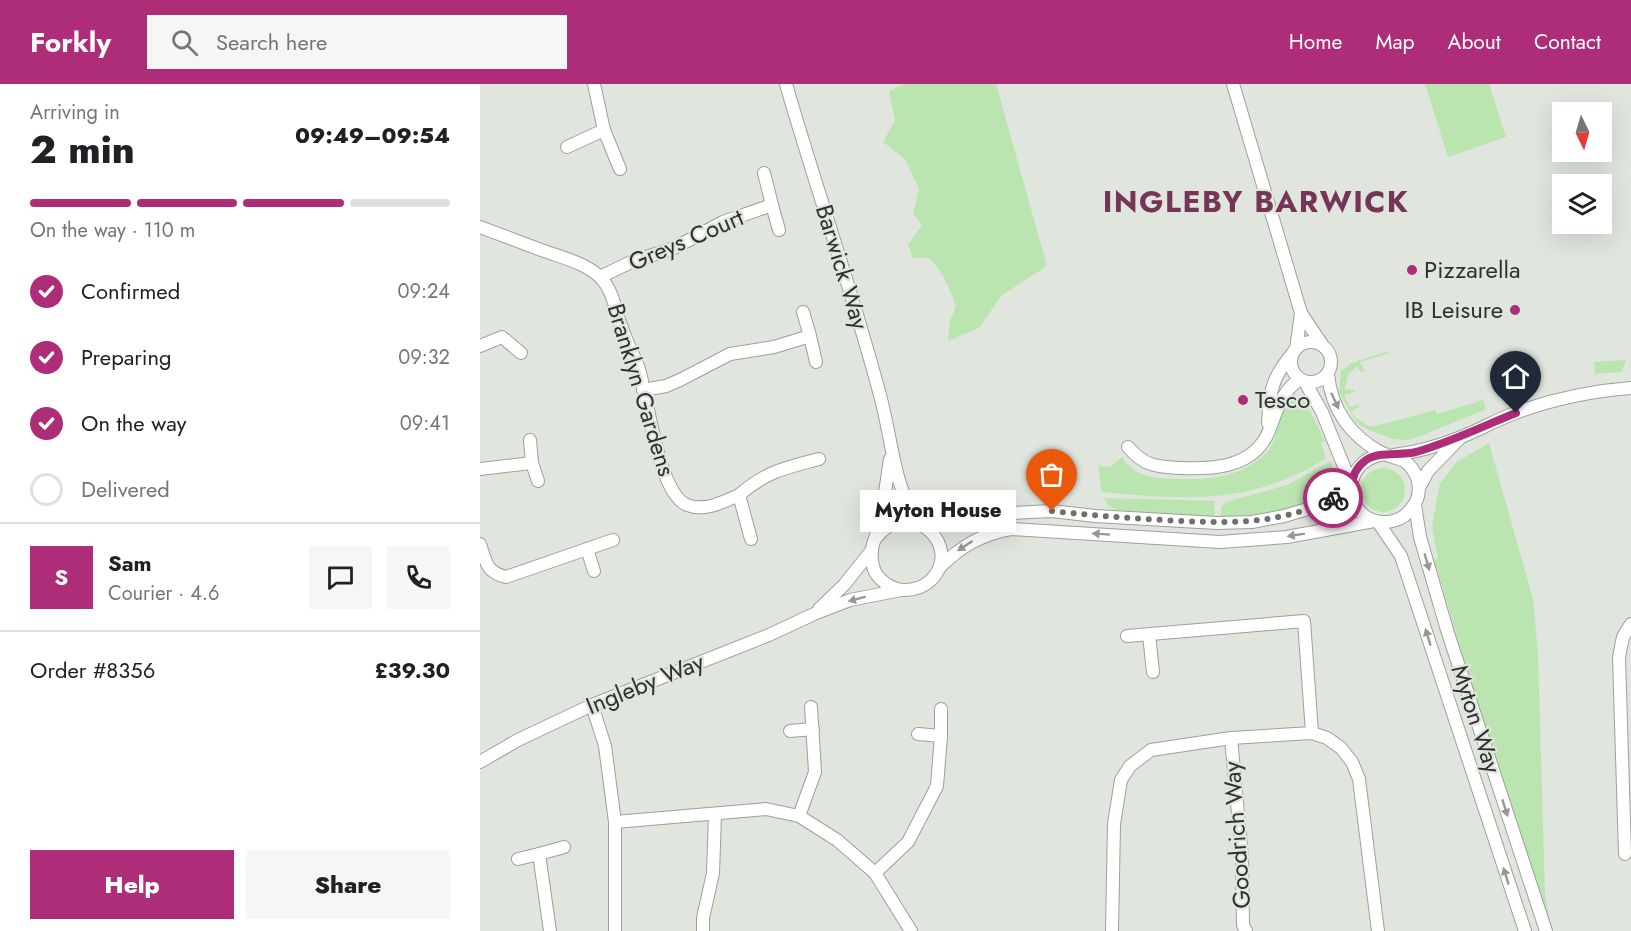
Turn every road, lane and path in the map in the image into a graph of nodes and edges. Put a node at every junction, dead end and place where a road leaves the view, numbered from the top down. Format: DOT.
graph roads {
  1 [pos="594,84"];
  2 [pos="1233,84"];
  3 [pos="787,87"];
  4 [pos="604,130"];
  5 [pos="567,147"];
  6 [pos="620,169"];
  7 [pos="764,173"];
  8 [pos="772,205"];
  9 [pos="480,227"];
  10 [pos="779,230"];
  11 [pos="600,277"];
  12 [pos="803,312"];
  13 [pos="1301,313"];
  14 [pos="810,336"];
  15 [pos="480,345"];
  16 [pos="1323,346"];
  17 [pos="1294,352"];
  18 [pos="521,353"];
  19 [pos="816,362"];
  20 [pos="1328,374"];
  21 [pos="1302,380"];
  22 [pos="1631,388"];
  23 [pos="643,390"];
  24 [pos="1268,430"];
  25 [pos="1461,437"];
  26 [pos="530,440"];
  27 [pos="1128,447"];
  28 [pos="891,452"];
  29 [pos="1389,455"];
  30 [pos="819,459"];
  31 [pos="532,463"];
  32 [pos="480,469"];
  33 [pos="538,482"];
  34 [pos="1351,486"];
  35 [pos="1419,488"];
  36 [pos="739,495"];
  37 [pos="1415,505"];
  38 [pos="1376,521"];
  39 [pos="921,524"];
  40 [pos="876,538"];
  41 [pos="751,539"];
  42 [pos="613,540"];
  43 [pos="480,544"];
  44 [pos="587,549"];
  45 [pos="872,550"];
  46 [pos="939,568"];
  47 [pos="594,571"];
  48 [pos="901,590"];
  49 [pos="814,614"];
  50 [pos="1631,624"];
  51 [pos="1149,635"];
  52 [pos="1127,636"];
  53 [pos="1153,672"];
  54 [pos="592,705"];
  55 [pos="811,707"];
  56 [pos="941,709"];
  57 [pos="1626,713"];
  58 [pos="813,729"];
  59 [pos="790,731"];
  60 [pos="1312,733"];
  61 [pos="918,734"];
  62 [pos="941,736"];
  63 [pos="1231,738"];
  64 [pos="480,762"];
  65 [pos="715,815"];
  66 [pos="799,816"];
  67 [pos="1628,819"];
  68 [pos="615,822"];
  69 [pos="564,847"];
  70 [pos="539,854"];
  71 [pos="1625,854"];
  72 [pos="518,859"];
  73 [pos="874,873"];
  74 [pos="550,931"];
  75 [pos="615,931"];
  76 [pos="703,931"];
  77 [pos="911,931"];
  78 [pos="1112,931"];
  79 [pos="1246,931"];
  80 [pos="1378,931"];
  81 [pos="1525,931"];
  82 [pos="1546,931"];
  1 -- 4 [label="street"];
  2 -- 13 [label="street"];
  3 -- 28 [label="street, Barwick Way"];
  4 -- 5 [label="street"];
  4 -- 6 [label="street"];
  7 -- 8 [label="street, Greys Court"];
  8 -- 10 [label="street, Greys Court"];
  8 -- 11 [label="street, Greys Court"];
  9 -- 11 [label="street, Branklyn Gardens"];
  11 -- 23 [label="street, Branklyn Gardens"];
  12 -- 14 [label="street"];
  13 -- 16 [label="street"];
  13 -- 17 [label="street"];
  14 -- 19 [label="street"];
  14 -- 23 [label="street"];
  15 -- 18 [label="street"];
  16 -- 17 [label="street"];
  16 -- 20 [label="street"];
  17 -- 21 [label="street"];
  17 -- 24 [label="street"];
  20 -- 21 [label="street"];
  20 -- 29 [label="street, one-way"];
  21 -- 24 [label="street"];
  21 -- 34 [label="street"];
  22 -- 25 [label="street"];
  23 -- 36 [label="street, Branklyn Gardens"];
  24 -- 27 [label="street"];
  25 -- 29 [label="street"];
  25 -- 35 [label="street"];
  26 -- 31 [label="street"];
  28 -- 39 [label="street, Barwick Way"];
  28 -- 40 [label="street, Barwick Way"];
  29 -- 34 [label="street"];
  29 -- 35 [label="street"];
  30 -- 36 [label="street, Branklyn Gardens"];
  31 -- 32 [label="street"];
  31 -- 33 [label="street"];
  34 -- 38 [label="street"];
  34 -- 39 [label="street"];
  35 -- 37 [label="street"];
  36 -- 41 [label="street"];
  37 -- 38 [label="street"];
  37 -- 82 [label="street, Myton Way, one-way"];
  38 -- 46 [label="street, one-way"];
  81 -- 38 [label="street, Myton Way, one-way"];
  39 -- 40 [label="street"];
  39 -- 46 [label="street"];
  40 -- 45 [label="street"];
  42 -- 44 [label="street"];
  43 -- 44 [label="street"];
  44 -- 47 [label="street"];
  45 -- 48 [label="street"];
  45 -- 49 [label="street, Ingleby Way"];
  46 -- 48 [label="street"];
  48 -- 49 [label="street, Ingleby Way, one-way"];
  49 -- 54 [label="street, Ingleby Way"];
  50 -- 57 [label="street"];
  51 -- 52 [label="street"];
  51 -- 53 [label="street"];
  51 -- 60 [label="street"];
  54 -- 64 [label="street, Ingleby Way"];
  54 -- 68 [label="street"];
  55 -- 58 [label="street"];
  56 -- 62 [label="street"];
  57 -- 67 [label="street"];
  58 -- 59 [label="street"];
  58 -- 66 [label="street"];
  60 -- 63 [label="street"];
  60 -- 80 [label="street"];
  61 -- 62 [label="street"];
  62 -- 73 [label="street"];
  63 -- 78 [label="street"];
  63 -- 79 [label="street, Goodrich Way"];
  65 -- 66 [label="street"];
  65 -- 68 [label="street"];
  65 -- 76 [label="street"];
  66 -- 73 [label="street"];
  67 -- 71 [label="street"];
  68 -- 75 [label="street"];
  69 -- 70 [label="street"];
  70 -- 72 [label="street"];
  70 -- 74 [label="street"];
  73 -- 77 [label="street"];
}
